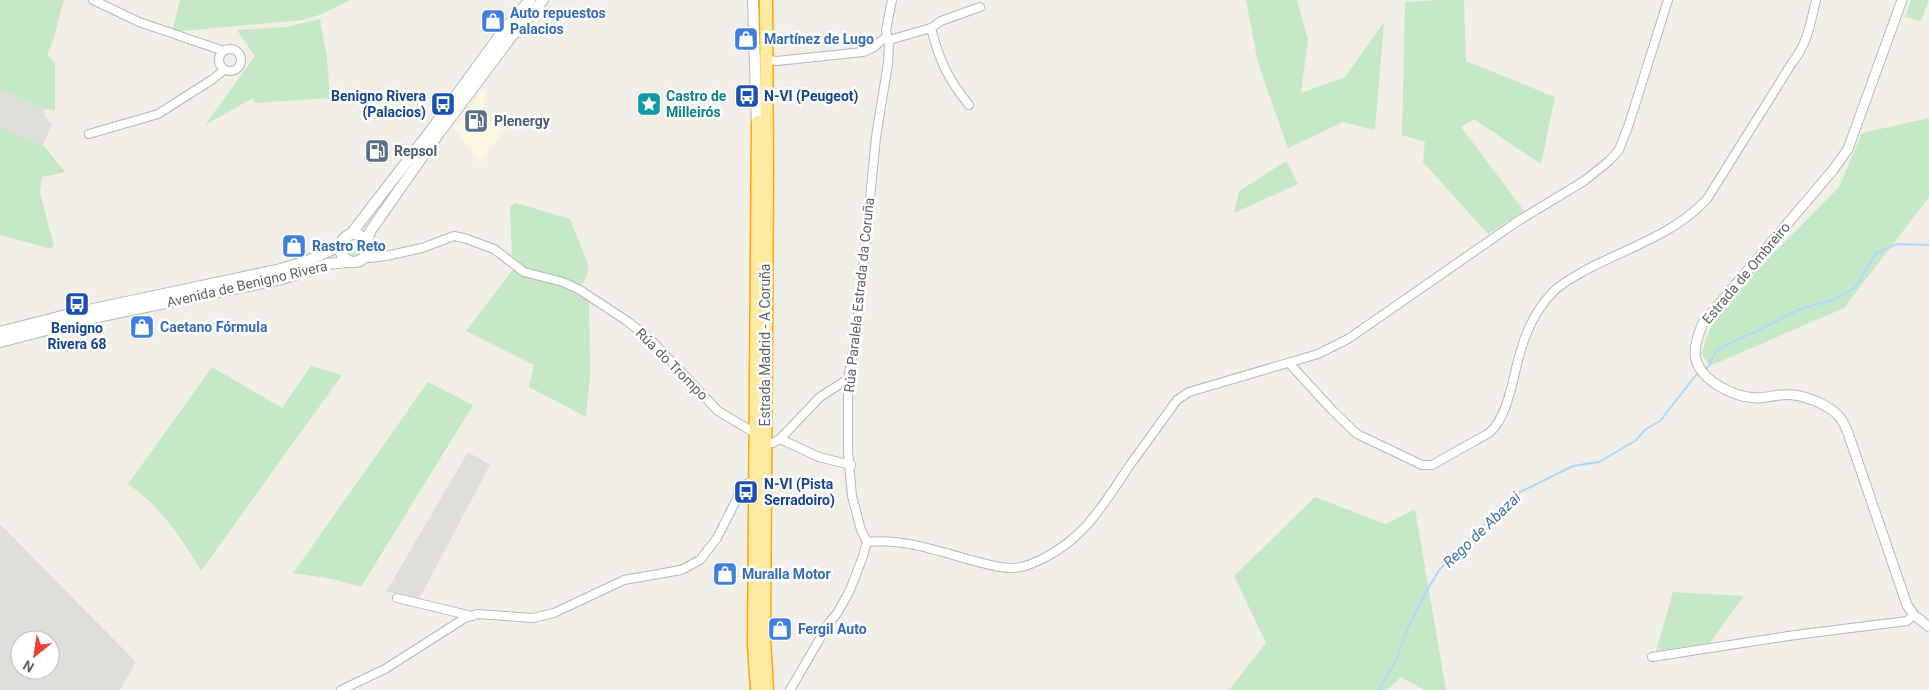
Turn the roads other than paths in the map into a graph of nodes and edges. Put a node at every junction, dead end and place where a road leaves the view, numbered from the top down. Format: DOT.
graph roads {
  1 [pos="93,0"];
  2 [pos="530,0"];
  3 [pos="543,0"];
  4 [pos="753,0"];
  5 [pos="760,0"];
  6 [pos="766,0"];
  7 [pos="772,0"];
  8 [pos="892,0"];
  9 [pos="1668,0"];
  10 [pos="1816,0"];
  11 [pos="1902,0"];
  12 [pos="980,7"];
  13 [pos="931,28"];
  14 [pos="888,38"];
  15 [pos="224,51"];
  16 [pos="770,60"];
  17 [pos="224,70"];
  18 [pos="969,105"];
  19 [pos="89,134"];
  20 [pos="762,146"];
  21 [pos="351,234"];
  22 [pos="366,242"];
  23 [pos="340,246"];
  24 [pos="366,256"];
  25 [pos="348,262"];
  26 [pos="0,332"];
  27 [pos="0,342"];
  28 [pos="1289,363"];
  29 [pos="848,379"];
  30 [pos="755,432"];
  31 [pos="780,439"];
  32 [pos="765,443"];
  33 [pos="851,465"];
  34 [pos="755,480"];
  35 [pos="867,542"];
  36 [pos="397,598"];
  37 [pos="1914,615"];
  38 [pos="472,616"];
  39 [pos="1929,627"];
  40 [pos="1652,657"];
  41 [pos="341,690"];
  42 [pos="757,690"];
  43 [pos="766,690"];
  44 [pos="790,690"];
  1 -- 15 [label="street"];
  2 -- 21 [label="main road"];
  3 -- 22 [label="main road"];
  4 -- 20 [label="main road"];
  5 -- 20 [label="highway, Estrada Madrid - A Coruña"];
  6 -- 20 [label="highway, Estrada Madrid - A Coruña"];
  7 -- 16 [label="main road"];
  8 -- 14 [label="street, Rúa Paralela Estrada da Coruña"];
  9 -- 28 [label="street"];
  10 -- 28 [label="street"];
  11 -- 37 [label="street, Estrada de Ombreiro"];
  12 -- 13 [label="street"];
  13 -- 14 [label="street"];
  13 -- 18 [label="street"];
  14 -- 16 [label="street"];
  14 -- 29 [label="street, Rúa Paralela Estrada da Coruña"];
  15 -- 17 [label="street"];
  15 -- 17 [label="street"];
  16 -- 20 [label="main road"];
  17 -- 19 [label="street"];
  20 -- 30 [label="highway, Estrada Madrid - A Coruña"];
  20 -- 32 [label="highway, Estrada Madrid - A Coruña"];
  21 -- 22 [label="main road"];
  21 -- 23 [label="main road"];
  22 -- 24 [label="main road"];
  23 -- 25 [label="main road"];
  23 -- 26 [label="main road, Avenida de Benigno Rivera"];
  24 -- 25 [label="main road"];
  24 -- 30 [label="street, Rúa do Trompo"];
  25 -- 27 [label="main road, Avenida de Benigno Rivera"];
  28 -- 35 [label="street"];
  29 -- 31 [label="street"];
  29 -- 33 [label="street, Rúa Paralela Estrada da Coruña"];
  30 -- 34 [label="highway, Estrada Madrid - A Coruña"];
  31 -- 32 [label="street"];
  31 -- 33 [label="street"];
  32 -- 43 [label="highway, Estrada Madrid - A Coruña"];
  33 -- 35 [label="street, Rúa Paralela Estrada da Coruña"];
  34 -- 38 [label="street"];
  34 -- 42 [label="highway, Estrada Madrid - A Coruña"];
  35 -- 44 [label="street"];
  36 -- 38 [label="street"];
  37 -- 39 [label="street, Estrada de Ombreiro"];
  37 -- 40 [label="street"];
  38 -- 41 [label="street"];
}
